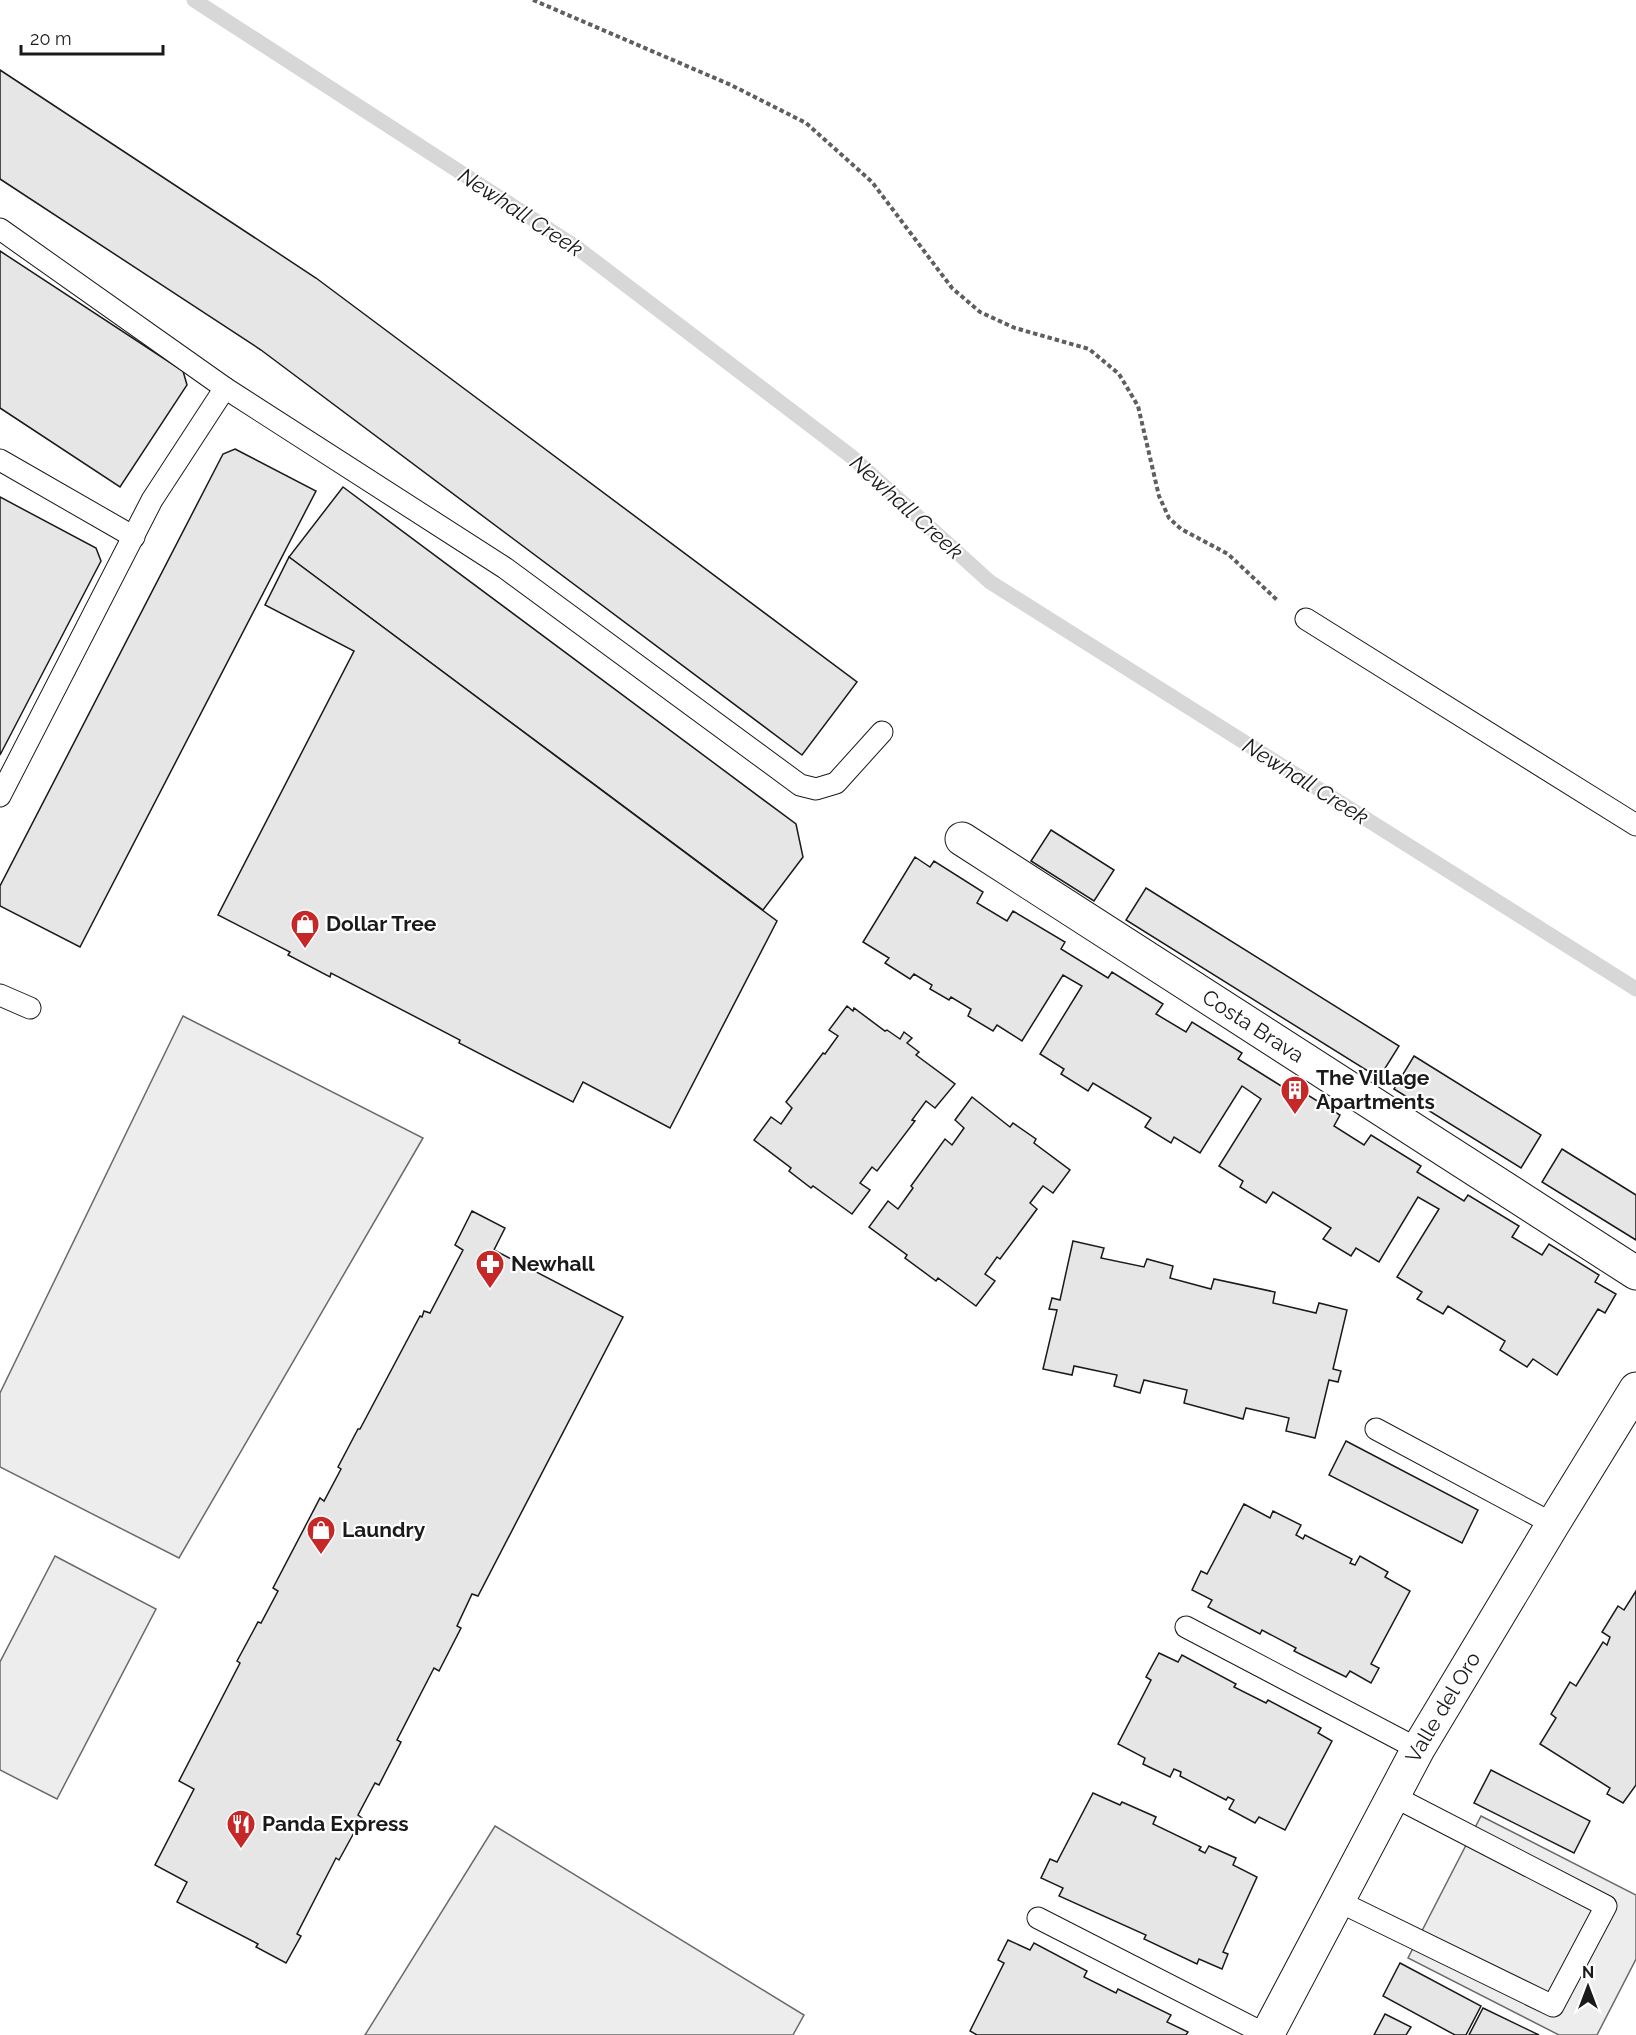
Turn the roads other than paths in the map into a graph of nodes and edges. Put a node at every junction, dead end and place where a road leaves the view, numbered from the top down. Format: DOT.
graph roads {
  1 [pos="0,229"];
  2 [pos="225,388"];
  3 [pos="0,460"];
  4 [pos="134,537"];
  5 [pos="1306,619"];
  6 [pos="882,732"];
  7 [pos="0,796"];
  8 [pos="1636,825"];
  9 [pos="962,839"];
  10 [pos="0,995"];
  11 [pos="30,1008"];
  12 [pos="1636,1273"];
  13 [pos="1636,1389"];
  14 [pos="1376,1429"];
  15 [pos="1552,1524"];
  16 [pos="1186,1627"];
  17 [pos="1418,1749"];
  18 [pos="1393,1796"];
  19 [pos="1338,1901"];
  20 [pos="1038,1918"];
  21 [pos="1267,2035"];
  1 -- 2 [label="lane"];
  2 -- 4 [label="lane"];
  2 -- 6 [label="lane"];
  3 -- 4 [label="lane"];
  4 -- 7 [label="lane"];
  5 -- 8 [label="lane"];
  9 -- 12 [label="street, Costa Brava"];
  10 -- 11 [label="lane"];
  13 -- 15 [label="street, Valle del Oro"];
  14 -- 15 [label="lane"];
  15 -- 17 [label="street, Valle del Oro"];
  16 -- 17 [label="lane"];
  17 -- 18 [label="street, Valle del Oro"];
  18 -- 19 [label="street, Valle del Oro"];
  18 -- 19 [label="lane"];
  19 -- 21 [label="street, Valle del Oro"];
  20 -- 21 [label="lane"];
}
